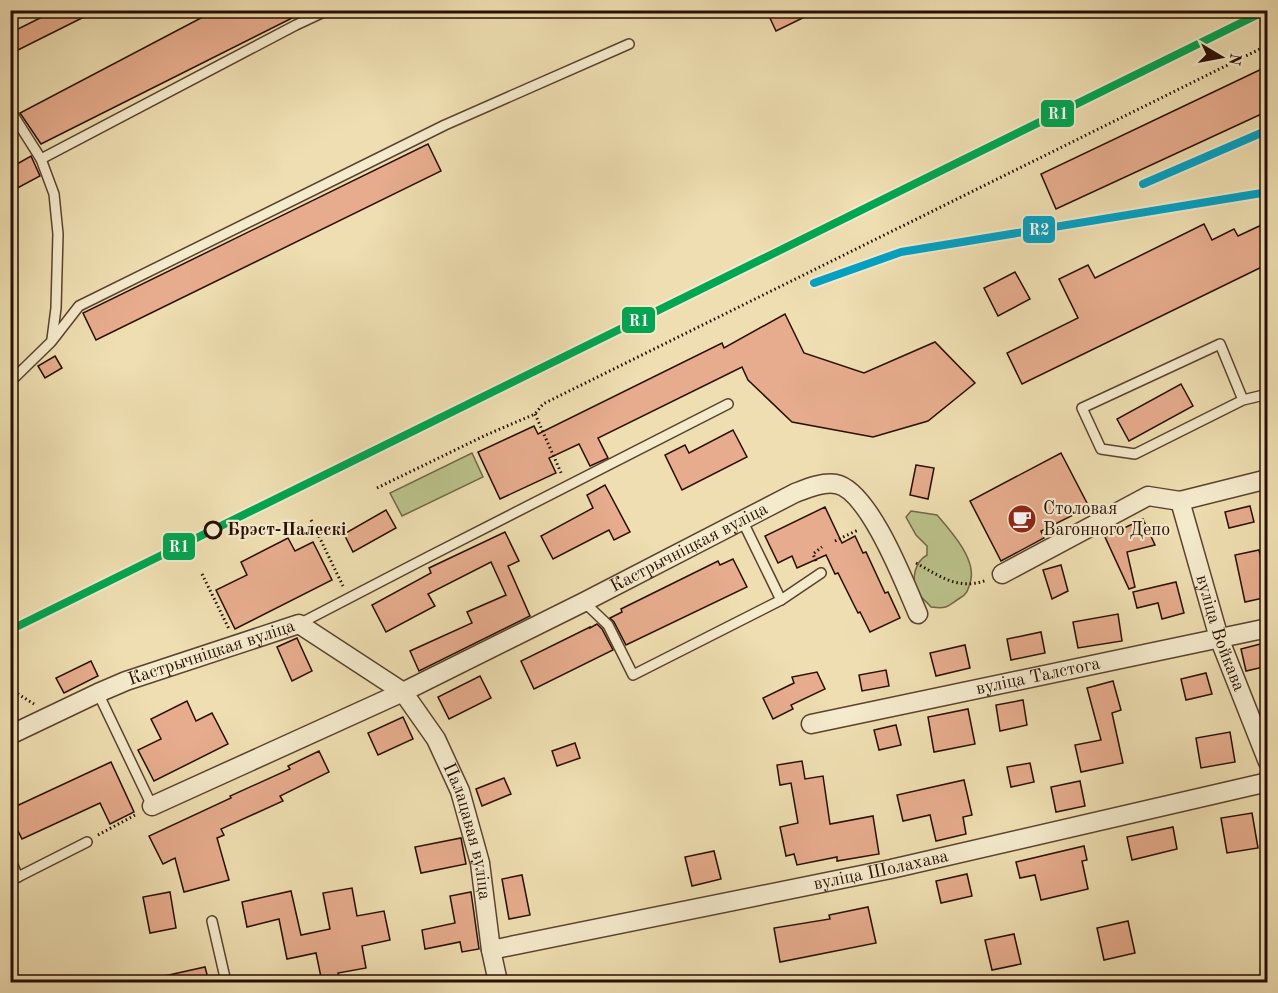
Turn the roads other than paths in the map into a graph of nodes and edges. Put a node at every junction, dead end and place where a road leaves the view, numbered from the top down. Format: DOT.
graph roads {
  1 [pos="327,10"];
  2 [pos="629,44"];
  3 [pos="10,110"];
  4 [pos="41,159"];
  5 [pos="51,342"];
  6 [pos="10,382"];
  7 [pos="1268,394"];
  8 [pos="1243,400"];
  9 [pos="728,404"];
  10 [pos="1268,479"];
  11 [pos="1180,501"];
  12 [pos="742,520"];
  13 [pos="821,573"];
  14 [pos="1002,574"];
  15 [pos="781,600"];
  16 [pos="584,602"];
  17 [pos="918,614"];
  18 [pos="299,624"];
  19 [pos="1268,628"];
  20 [pos="1219,638"];
  21 [pos="403,692"];
  22 [pos="98,693"];
  23 [pos="811,724"];
  24 [pos="10,735"];
  25 [pos="1268,762"];
  26 [pos="1268,782"];
  27 [pos="152,806"];
  28 [pos="87,842"];
  29 [pos="10,859"];
  30 [pos="14,879"];
  31 [pos="212,921"];
  32 [pos="491,950"];
  33 [pos="226,982"];
  34 [pos="498,982"];
  1 -- 4 [label="lane"];
  2 -- 5 [label="lane"];
  3 -- 4 [label="lane"];
  4 -- 5 [label="lane"];
  5 -- 6 [label="lane"];
  7 -- 8 [label="lane"];
  8 -- 8 [label="lane"];
  9 -- 18 [label="lane"];
  10 -- 11 [label="street"];
  11 -- 14 [label="street"];
  11 -- 20 [label="street, вуліца Войкава"];
  12 -- 15 [label="lane"];
  12 -- 16 [label="street, Кастрычніцкая вуліца"];
  12 -- 17 [label="street, Кастрычніцкая вуліца"];
  13 -- 15 [label="lane"];
  15 -- 16 [label="lane"];
  16 -- 21 [label="street, Кастрычніцкая вуліца"];
  18 -- 21 [label="street, Кастрычніцкая вуліца"];
  18 -- 22 [label="street, Кастрычніцкая вуліца"];
  19 -- 20 [label="street, вуліца Талстога"];
  20 -- 23 [label="street, вуліца Талстога"];
  20 -- 25 [label="street, вуліца Войкава"];
  21 -- 27 [label="street, Кастрычніцкая вуліца"];
  21 -- 32 [label="street, Палацавая вуліца"];
  22 -- 24 [label="street, Кастрычніцкая вуліца"];
  22 -- 27 [label="lane"];
  26 -- 32 [label="street, вуліца Шолахава"];
  28 -- 30 [label="lane"];
  29 -- 30 [label="lane"];
  31 -- 33 [label="lane"];
  32 -- 34 [label="street, Палацавая вуліца"];
}
